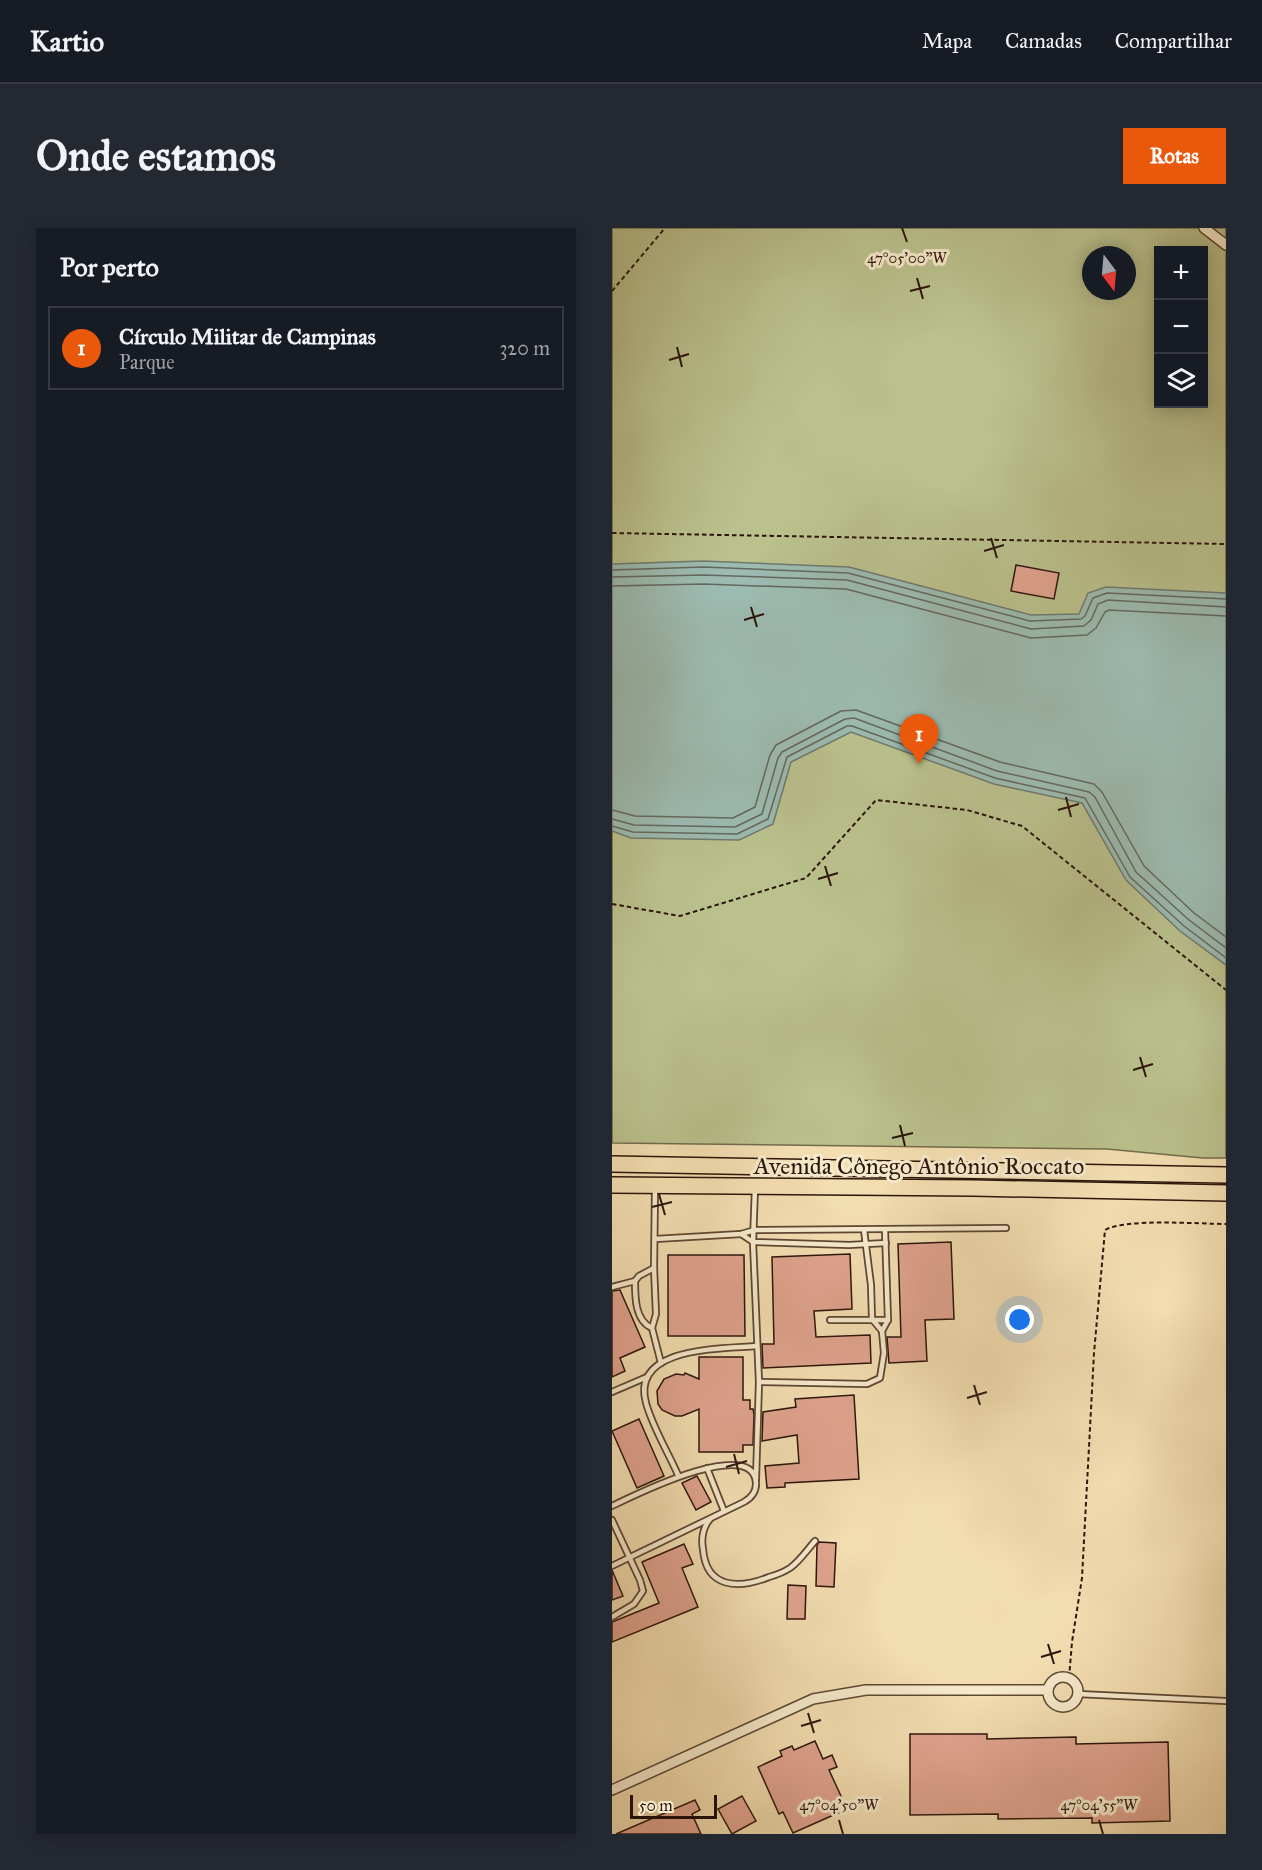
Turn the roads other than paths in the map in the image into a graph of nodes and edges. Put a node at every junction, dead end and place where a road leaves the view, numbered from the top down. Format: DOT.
graph roads {
  1 [pos="1204,228"];
  2 [pos="1226,245"];
  3 [pos="612,1164"];
  4 [pos="1226,1175"];
  5 [pos="612,1185"];
  6 [pos="656,1187"];
  7 [pos="755,1188"];
  8 [pos="1226,1193"];
  9 [pos="1006,1228"];
  10 [pos="755,1230"];
  11 [pos="864,1230"];
  12 [pos="885,1230"];
  13 [pos="741,1234"];
  14 [pos="655,1239"];
  15 [pos="753,1242"];
  16 [pos="886,1243"];
  17 [pos="866,1244"];
  18 [pos="654,1268"];
  19 [pos="635,1281"];
  20 [pos="612,1287"];
  21 [pos="872,1319"];
  22 [pos="830,1320"];
  23 [pos="888,1320"];
  24 [pos="652,1328"];
  25 [pos="882,1331"];
  26 [pos="756,1346"];
  27 [pos="661,1362"];
  28 [pos="647,1377"];
  29 [pos="759,1382"];
  30 [pos="612,1392"];
  31 [pos="707,1468"];
  32 [pos="678,1475"];
  33 [pos="756,1482"];
  34 [pos="612,1506"];
  35 [pos="724,1511"];
  36 [pos="712,1516"];
  37 [pos="612,1520"];
  38 [pos="815,1541"];
  39 [pos="630,1558"];
  40 [pos="612,1566"];
  41 [pos="612,1617"];
  42 [pos="1047,1690"];
  43 [pos="1078,1694"];
  44 [pos="1226,1701"];
  45 [pos="612,1790"];
  1 -- 2 [label="street"];
  3 -- 4 [label="main road, Avenida Cônego Antônio Roccato"];
  5 -- 6 [label="main road, Avenida Cônego Antônio Roccato"];
  6 -- 7 [label="main road, Avenida Cônego Antônio Roccato"];
  6 -- 14 [label="lane"];
  7 -- 8 [label="main road, Avenida Cônego Antônio Roccato"];
  7 -- 10 [label="lane"];
  9 -- 12 [label="lane"];
  10 -- 11 [label="lane"];
  10 -- 13 [label="lane"];
  10 -- 15 [label="lane"];
  11 -- 12 [label="lane"];
  11 -- 17 [label="lane"];
  12 -- 16 [label="lane"];
  13 -- 14 [label="lane"];
  13 -- 15 [label="lane"];
  14 -- 18 [label="lane"];
  15 -- 17 [label="lane"];
  15 -- 26 [label="lane"];
  16 -- 17 [label="lane"];
  16 -- 23 [label="lane"];
  17 -- 21 [label="lane"];
  18 -- 19 [label="lane"];
  18 -- 24 [label="lane"];
  19 -- 20 [label="lane"];
  19 -- 24 [label="lane"];
  21 -- 22 [label="lane"];
  21 -- 23 [label="lane"];
  21 -- 25 [label="lane"];
  23 -- 25 [label="lane"];
  24 -- 27 [label="lane"];
  25 -- 29 [label="lane"];
  26 -- 27 [label="lane"];
  26 -- 29 [label="lane"];
  27 -- 28 [label="lane"];
  28 -- 30 [label="lane"];
  28 -- 32 [label="lane"];
  29 -- 33 [label="lane"];
  31 -- 32 [label="lane"];
  31 -- 33 [label="lane"];
  31 -- 35 [label="lane"];
  32 -- 34 [label="lane"];
  33 -- 35 [label="lane"];
  35 -- 36 [label="lane"];
  36 -- 38 [label="lane"];
  36 -- 39 [label="lane"];
  37 -- 39 [label="lane"];
  39 -- 40 [label="lane"];
  39 -- 41 [label="lane"];
  42 -- 43 [label="street"];
  42 -- 43 [label="street"];
  42 -- 45 [label="street"];
  43 -- 44 [label="lane"];
}
